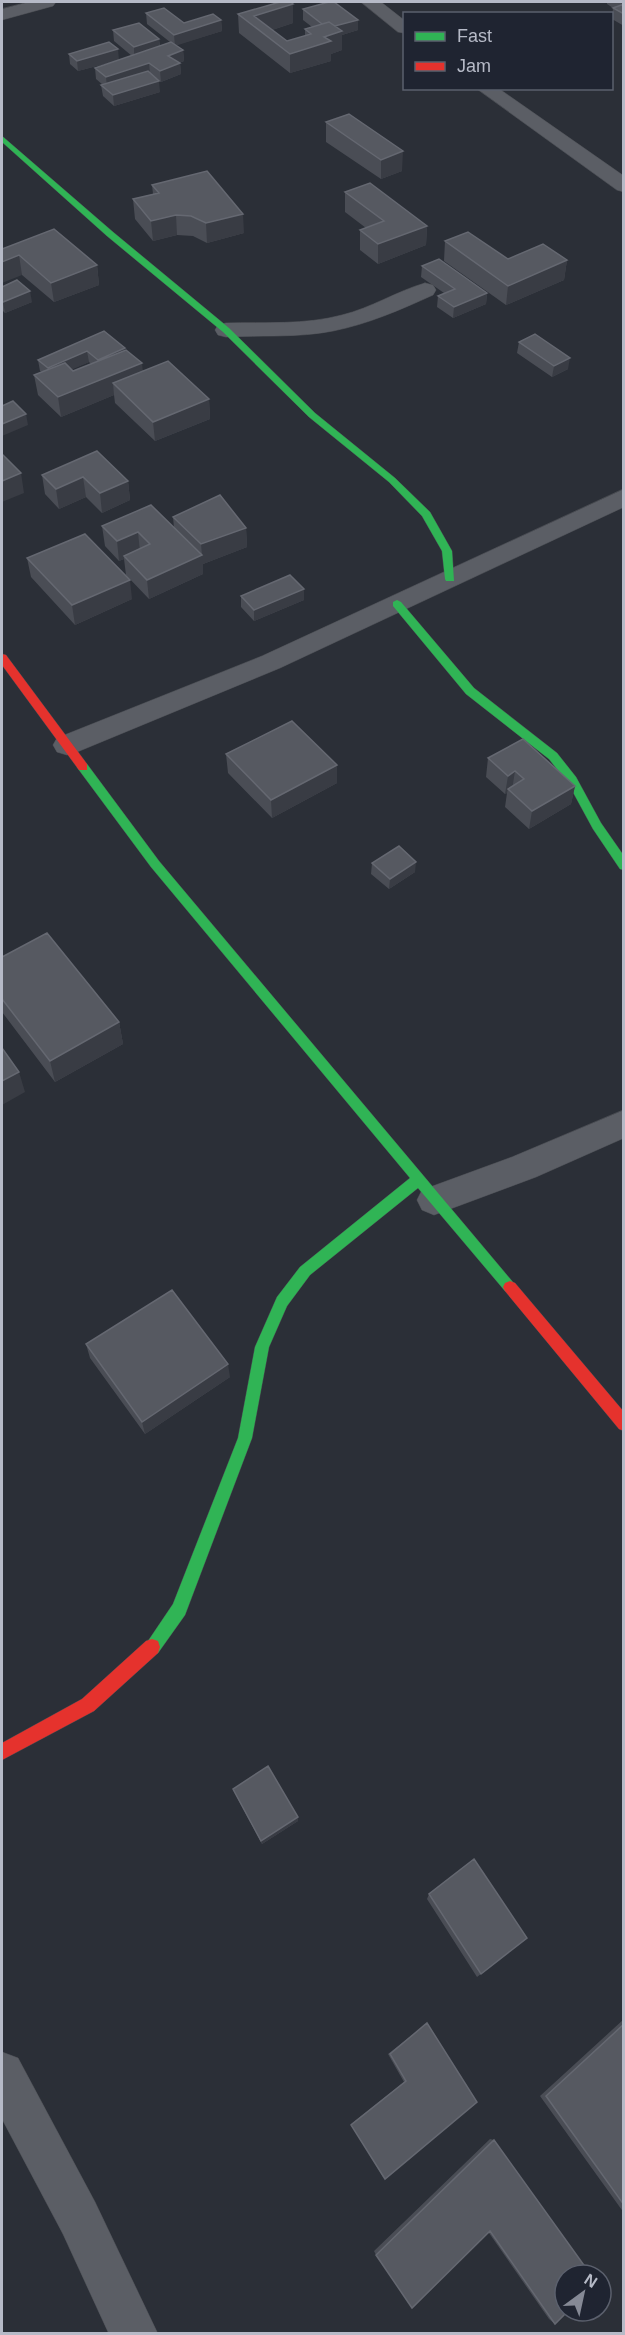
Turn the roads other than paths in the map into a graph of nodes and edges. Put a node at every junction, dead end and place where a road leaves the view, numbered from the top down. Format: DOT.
graph roads {
  1 [pos="47,2"];
  2 [pos="370,2"];
  3 [pos="2,15"];
  4 [pos="403,27"];
  5 [pos="488,90"];
  6 [pos="2,138"];
  7 [pos="624,186"];
  8 [pos="425,290"];
  9 [pos="226,330"];
  10 [pos="624,497"];
  11 [pos="450,579"];
  12 [pos="397,604"];
  13 [pos="2,658"];
  14 [pos="67,745"];
  15 [pos="624,866"];
  16 [pos="624,1123"];
  17 [pos="426,1190"];
  18 [pos="624,1424"];
  19 [pos="2,1752"];
  20 [pos="2,2074"];
  21 [pos="134,2334"];
  1 -- 3 [label="street"];
  2 -- 4 [label="street"];
  5 -- 7 [label="street"];
  6 -- 9 [label="street"];
  8 -- 9 [label="street"];
  9 -- 11 [label="street"];
  10 -- 11 [label="street"];
  11 -- 12 [label="street"];
  12 -- 14 [label="street"];
  12 -- 15 [label="street"];
  13 -- 14 [label="street"];
  14 -- 17 [label="street"];
  16 -- 17 [label="street"];
  17 -- 18 [label="street"];
  17 -- 19 [label="street"];
  20 -- 21 [label="street"];
}
